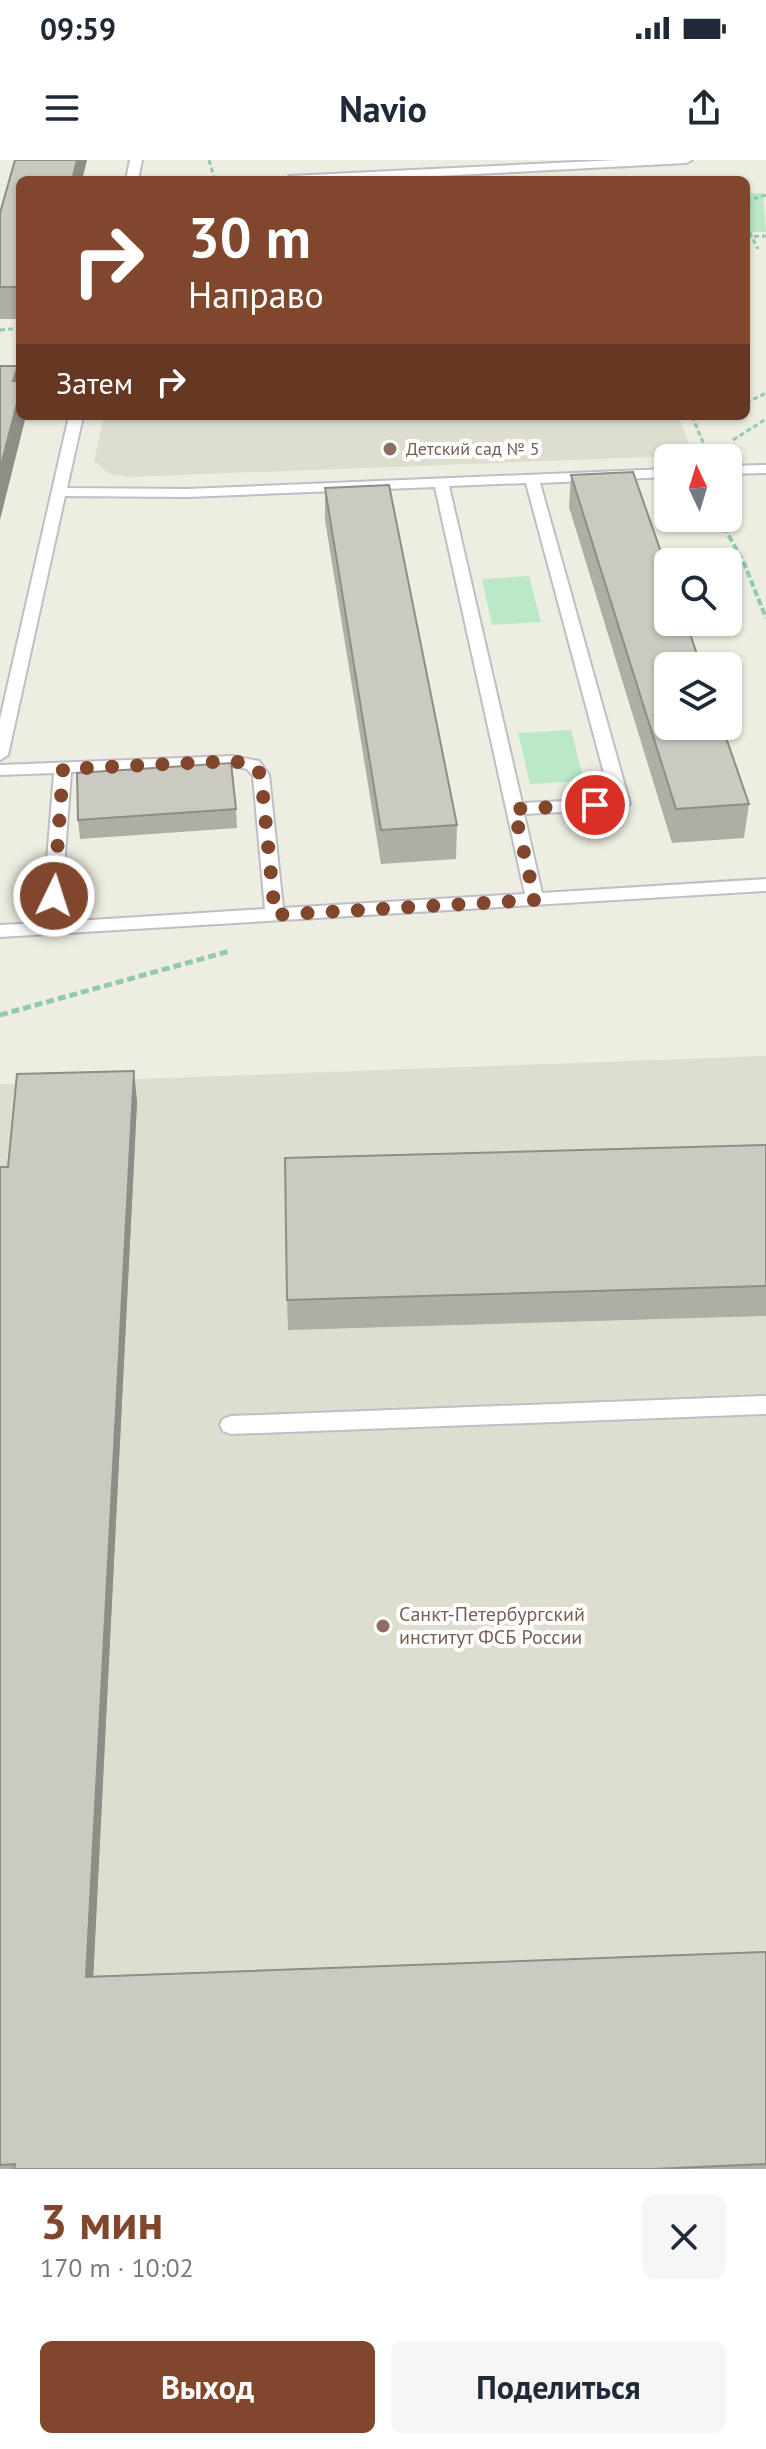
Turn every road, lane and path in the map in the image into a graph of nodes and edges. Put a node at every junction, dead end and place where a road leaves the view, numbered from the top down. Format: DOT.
graph roads {
  1 [pos="686,160"];
  2 [pos="562,163"];
  3 [pos="354,176"];
  4 [pos="750,233"];
  5 [pos="766,236"];
  6 [pos="752,237"];
  7 [pos="758,249"];
  8 [pos="75,420"];
  9 [pos="694,420"];
  10 [pos="704,444"];
  11 [pos="766,469"];
  12 [pos="742,470"];
  13 [pos="654,474"];
  14 [pos="532,479"];
  15 [pos="441,483"];
  16 [pos="60,492"];
  17 [pos="727,532"];
  18 [pos="766,618"];
  19 [pos="0,755"];
  20 [pos="63,769"];
  21 [pos="0,770"];
  22 [pos="514,809"];
  23 [pos="766,885"];
  24 [pos="535,900"];
  25 [pos="275,915"];
  26 [pos="51,928"];
  27 [pos="0,931"];
  28 [pos="244,948"];
  29 [pos="0,1015"];
  30 [pos="766,1405"];
  31 [pos="231,1425"];
  1 -- 2 [label="lane"];
  2 -- 3 [label="lane"];
  4 -- 6 [label="path"];
  5 -- 6 [label="path"];
  6 -- 7 [label="path"];
  8 -- 16 [label="lane"];
  9 -- 10 [label="path"];
  11 -- 12 [label="lane"];
  13 -- 14 [label="lane"];
  14 -- 15 [label="lane"];
  14 -- 22 [label="lane"];
  15 -- 16 [label="lane"];
  15 -- 22 [label="lane"];
  16 -- 19 [label="lane"];
  17 -- 18 [label="path"];
  20 -- 21 [label="lane"];
  20 -- 25 [label="lane"];
  20 -- 26 [label="lane"];
  22 -- 24 [label="lane"];
  23 -- 24 [label="lane"];
  24 -- 25 [label="lane"];
  25 -- 26 [label="lane"];
  26 -- 27 [label="lane"];
  28 -- 29 [label="path"];
  30 -- 31 [label="lane"];
}
